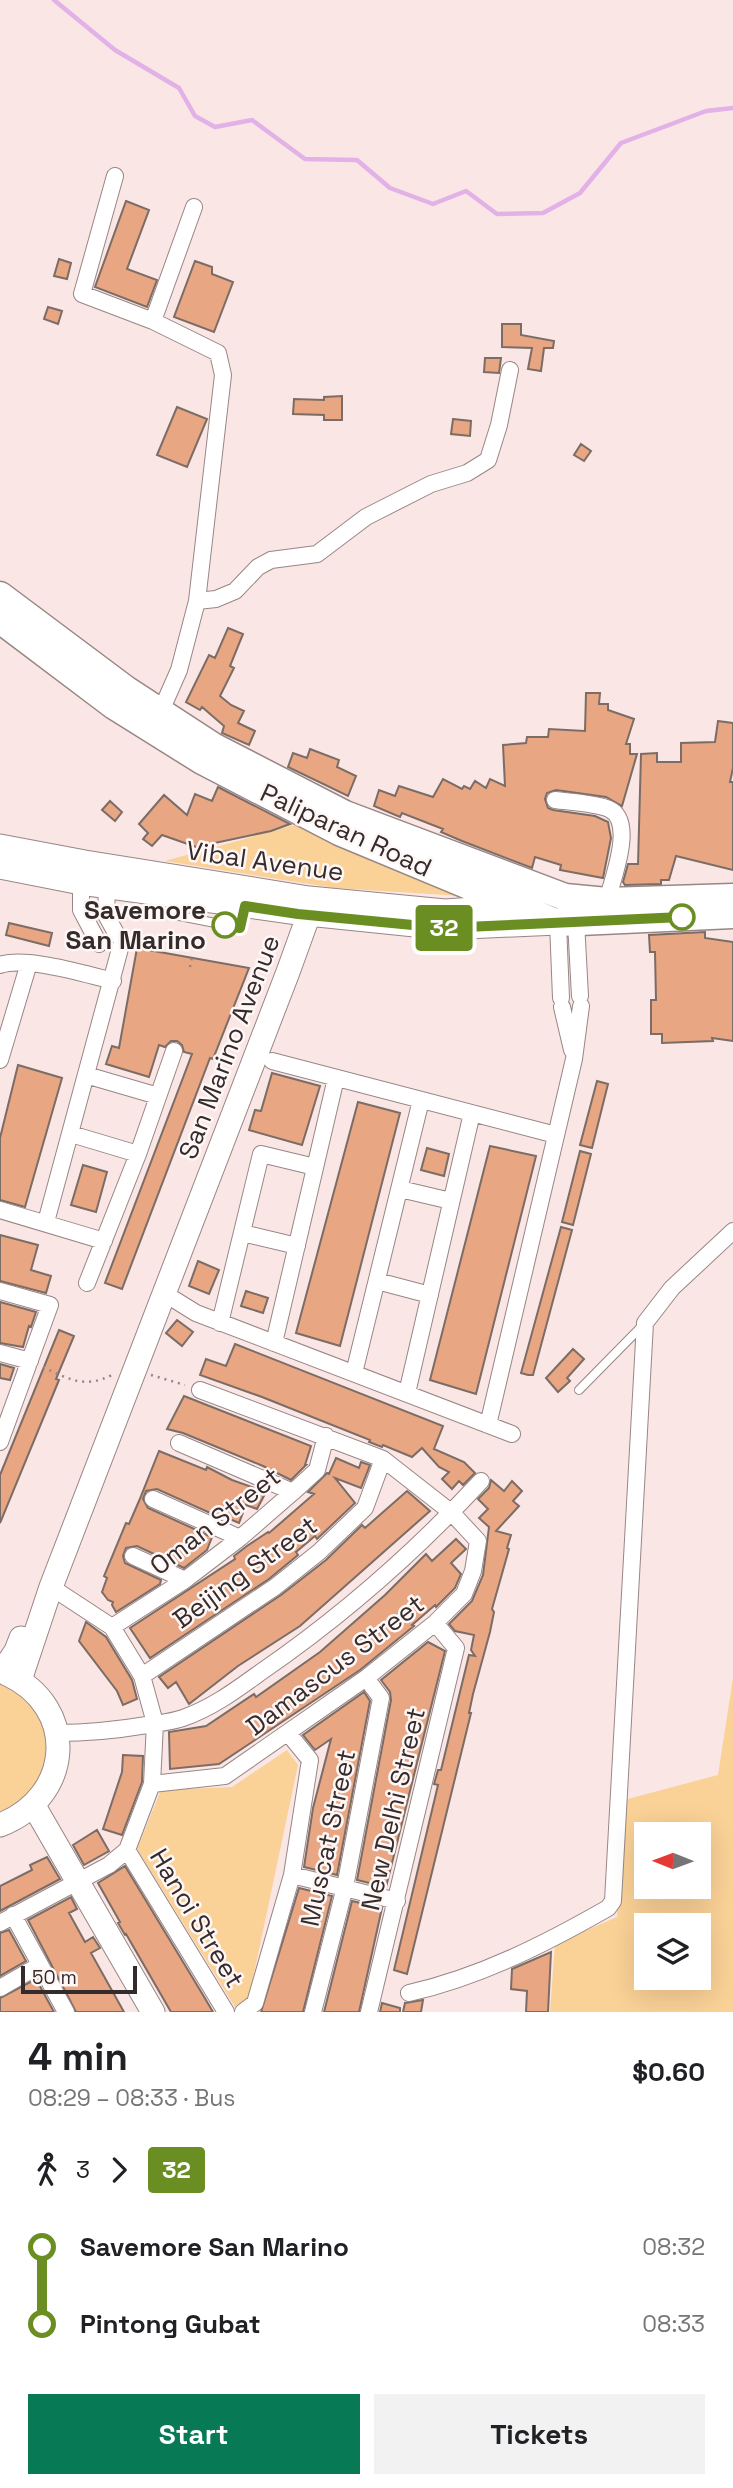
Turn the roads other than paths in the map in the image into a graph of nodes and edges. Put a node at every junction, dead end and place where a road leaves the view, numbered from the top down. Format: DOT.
graph roads {
  1 [pos="115,176"];
  2 [pos="194,207"];
  3 [pos="153,321"];
  4 [pos="510,370"];
  5 [pos="0,595"];
  6 [pos="197,601"];
  7 [pos="0,620"];
  8 [pos="160,713"];
  9 [pos="555,800"];
  10 [pos="0,846"];
  11 [pos="0,867"];
  12 [pos="118,881"];
  13 [pos="82,883"];
  14 [pos="565,897"];
  15 [pos="733,897"];
  16 [pos="607,901"];
  17 [pos="519,906"];
  18 [pos="305,909"];
  19 [pos="733,915"];
  20 [pos="567,923"];
  21 [pos="29,963"];
  22 [pos="0,965"];
  23 [pos="113,981"];
  24 [pos="174,1051"];
  25 [pos="574,1059"];
  26 [pos="0,1060"];
  27 [pos="272,1061"];
  28 [pos="86,1075"];
  29 [pos="336,1078"];
  30 [pos="158,1096"];
  31 [pos="421,1100"];
  32 [pos="472,1113"];
  33 [pos="71,1134"];
  34 [pos="556,1135"];
  35 [pos="138,1154"];
  36 [pos="315,1167"];
  37 [pos="400,1189"];
  38 [pos="452,1201"];
  39 [pos="0,1210"];
  40 [pos="46,1222"];
  41 [pos="733,1231"];
  42 [pos="242,1233"];
  43 [pos="104,1241"];
  44 [pos="297,1246"];
  45 [pos="377,1281"];
  46 [pos="87,1283"];
  47 [pos="0,1291"];
  48 [pos="430,1295"];
  49 [pos="174,1300"];
  50 [pos="220,1322"];
  51 [pos="645,1323"];
  52 [pos="274,1343"];
  53 [pos="0,1353"];
  54 [pos="30,1361"];
  55 [pos="129,1370"];
  56 [pos="354,1373"];
  57 [pos="200,1390"];
  58 [pos="579,1390"];
  59 [pos="407,1393"];
  60 [pos="6,1408"];
  61 [pos="488,1424"];
  62 [pos="512,1434"];
  63 [pos="326,1436"];
  64 [pos="0,1442"];
  65 [pos="179,1443"];
  66 [pos="383,1459"];
  67 [pos="481,1481"];
  68 [pos="293,1492"];
  69 [pos="153,1499"];
  70 [pos="452,1513"];
  71 [pos="240,1538"];
  72 [pos="133,1556"];
  73 [pos="186,1580"];
  74 [pos="51,1587"];
  75 [pos="435,1623"];
  76 [pos="113,1627"];
  77 [pos="7,1674"];
  78 [pos="142,1676"];
  79 [pos="366,1678"];
  80 [pos="155,1723"];
  81 [pos="57,1733"];
  82 [pos="288,1733"];
  83 [pos="152,1784"];
  84 [pos="34,1806"];
  85 [pos="0,1825"];
  86 [pos="127,1850"];
  87 [pos="292,1875"];
  88 [pos="76,1880"];
  89 [pos="345,1887"];
  90 [pos="397,1900"];
  91 [pos="7,1919"];
  92 [pos="40,1965"];
  93 [pos="0,1989"];
  94 [pos="409,1993"];
  95 [pos="66,2012"];
  96 [pos="153,2012"];
  97 [pos="226,2012"];
  98 [pos="243,2012"];
  99 [pos="313,2012"];
  100 [pos="369,2012"];
  1 -- 3 [label="street"];
  2 -- 3 [label="street"];
  3 -- 6 [label="street"];
  4 -- 6 [label="street"];
  5 -- 8 [label="main road, Paliparan Road"];
  6 -- 8 [label="street"];
  7 -- 17 [label="main road, Paliparan Road"];
  8 -- 14 [label="main road, Paliparan Road"];
  9 -- 16 [label="street"];
  10 -- 12 [label="main road, Vibal Avenue"];
  11 -- 13 [label="main road, Vibal Avenue"];
  12 -- 13 [label="main road, Vibal Avenue"];
  12 -- 18 [label="main road, Vibal Avenue"];
  12 -- 18 [label="main road, Vibal Avenue"];
  12 -- 23 [label="street"];
  13 -- 23 [label="street"];
  14 -- 16 [label="main road, Paliparan Road"];
  14 -- 17 [label="main road, Vibal Avenue"];
  14 -- 20 [label="street"];
  15 -- 16 [label="main road, Paliparan Road"];
  17 -- 18 [label="main road, Vibal Avenue"];
  17 -- 20 [label="main road, Paliparan Road"];
  18 -- 20 [label="main road, Vibal Avenue"];
  18 -- 55 [label="main road, San Marino Avenue"];
  19 -- 20 [label="main road, Paliparan Road"];
  20 -- 25 [label="street"];
  20 -- 25 [label="street"];
  21 -- 22 [label="street"];
  21 -- 23 [label="street"];
  21 -- 26 [label="street"];
  23 -- 28 [label="street"];
  24 -- 30 [label="street"];
  25 -- 34 [label="street"];
  27 -- 29 [label="street"];
  28 -- 30 [label="street"];
  28 -- 33 [label="street"];
  29 -- 31 [label="street"];
  29 -- 36 [label="street"];
  30 -- 35 [label="street"];
  31 -- 32 [label="street"];
  31 -- 37 [label="street"];
  32 -- 34 [label="street"];
  32 -- 38 [label="street"];
  33 -- 35 [label="street"];
  33 -- 40 [label="street"];
  34 -- 61 [label="street"];
  35 -- 43 [label="street"];
  36 -- 42 [label="street"];
  36 -- 44 [label="street"];
  37 -- 38 [label="street"];
  37 -- 45 [label="street"];
  38 -- 48 [label="street"];
  39 -- 40 [label="street"];
  40 -- 43 [label="street"];
  41 -- 51 [label="street"];
  42 -- 44 [label="street"];
  42 -- 50 [label="street"];
  43 -- 46 [label="street"];
  44 -- 52 [label="street"];
  45 -- 48 [label="street"];
  45 -- 56 [label="street"];
  47 -- 54 [label="street"];
  48 -- 59 [label="street"];
  49 -- 50 [label="street"];
  50 -- 52 [label="street"];
  51 -- 58 [label="lane"];
  51 -- 94 [label="street"];
  52 -- 56 [label="street"];
  53 -- 54 [label="street"];
  54 -- 60 [label="street"];
  55 -- 74 [label="main road, San Marino Avenue"];
  55 -- 77 [label="main road, San Marino Avenue"];
  56 -- 59 [label="street"];
  57 -- 63 [label="street, Damascus Street"];
  59 -- 61 [label="street"];
  60 -- 64 [label="street"];
  61 -- 62 [label="street"];
  63 -- 66 [label="street, Damascus Street"];
  63 -- 68 [label="street, Oman Street"];
  65 -- 68 [label="street"];
  66 -- 70 [label="street, Damascus Street"];
  66 -- 78 [label="street, Beijing Street"];
  67 -- 70 [label="street"];
  68 -- 71 [label="street, Oman Street"];
  69 -- 71 [label="street"];
  70 -- 75 [label="street, Damascus Street"];
  70 -- 80 [label="street"];
  71 -- 73 [label="street, Oman Street"];
  72 -- 73 [label="street"];
  73 -- 76 [label="street, Oman Street"];
  74 -- 76 [label="street"];
  74 -- 77 [label="main road, San Marino Avenue"];
  75 -- 79 [label="street, Damascus Street"];
  75 -- 90 [label="street, New Delhi Street"];
  76 -- 78 [label="street"];
  77 -- 81 [label="main road"];
  78 -- 80 [label="street"];
  79 -- 82 [label="street, Damascus Street"];
  79 -- 89 [label="street, Muscat Street"];
  80 -- 81 [label="street"];
  80 -- 83 [label="street"];
  81 -- 84 [label="main road"];
  82 -- 83 [label="street, Damascus Street"];
  82 -- 87 [label="street"];
  83 -- 86 [label="street"];
  84 -- 85 [label="main road"];
  84 -- 88 [label="main road"];
  86 -- 88 [label="street"];
  86 -- 97 [label="street, Hanoi Street"];
  87 -- 89 [label="street"];
  87 -- 98 [label="street"];
  88 -- 91 [label="street"];
  88 -- 96 [label="main road"];
  89 -- 90 [label="street"];
  89 -- 99 [label="street, Muscat Street"];
  90 -- 100 [label="street, New Delhi Street"];
  91 -- 92 [label="street"];
  92 -- 93 [label="street"];
  92 -- 95 [label="street"];
}
